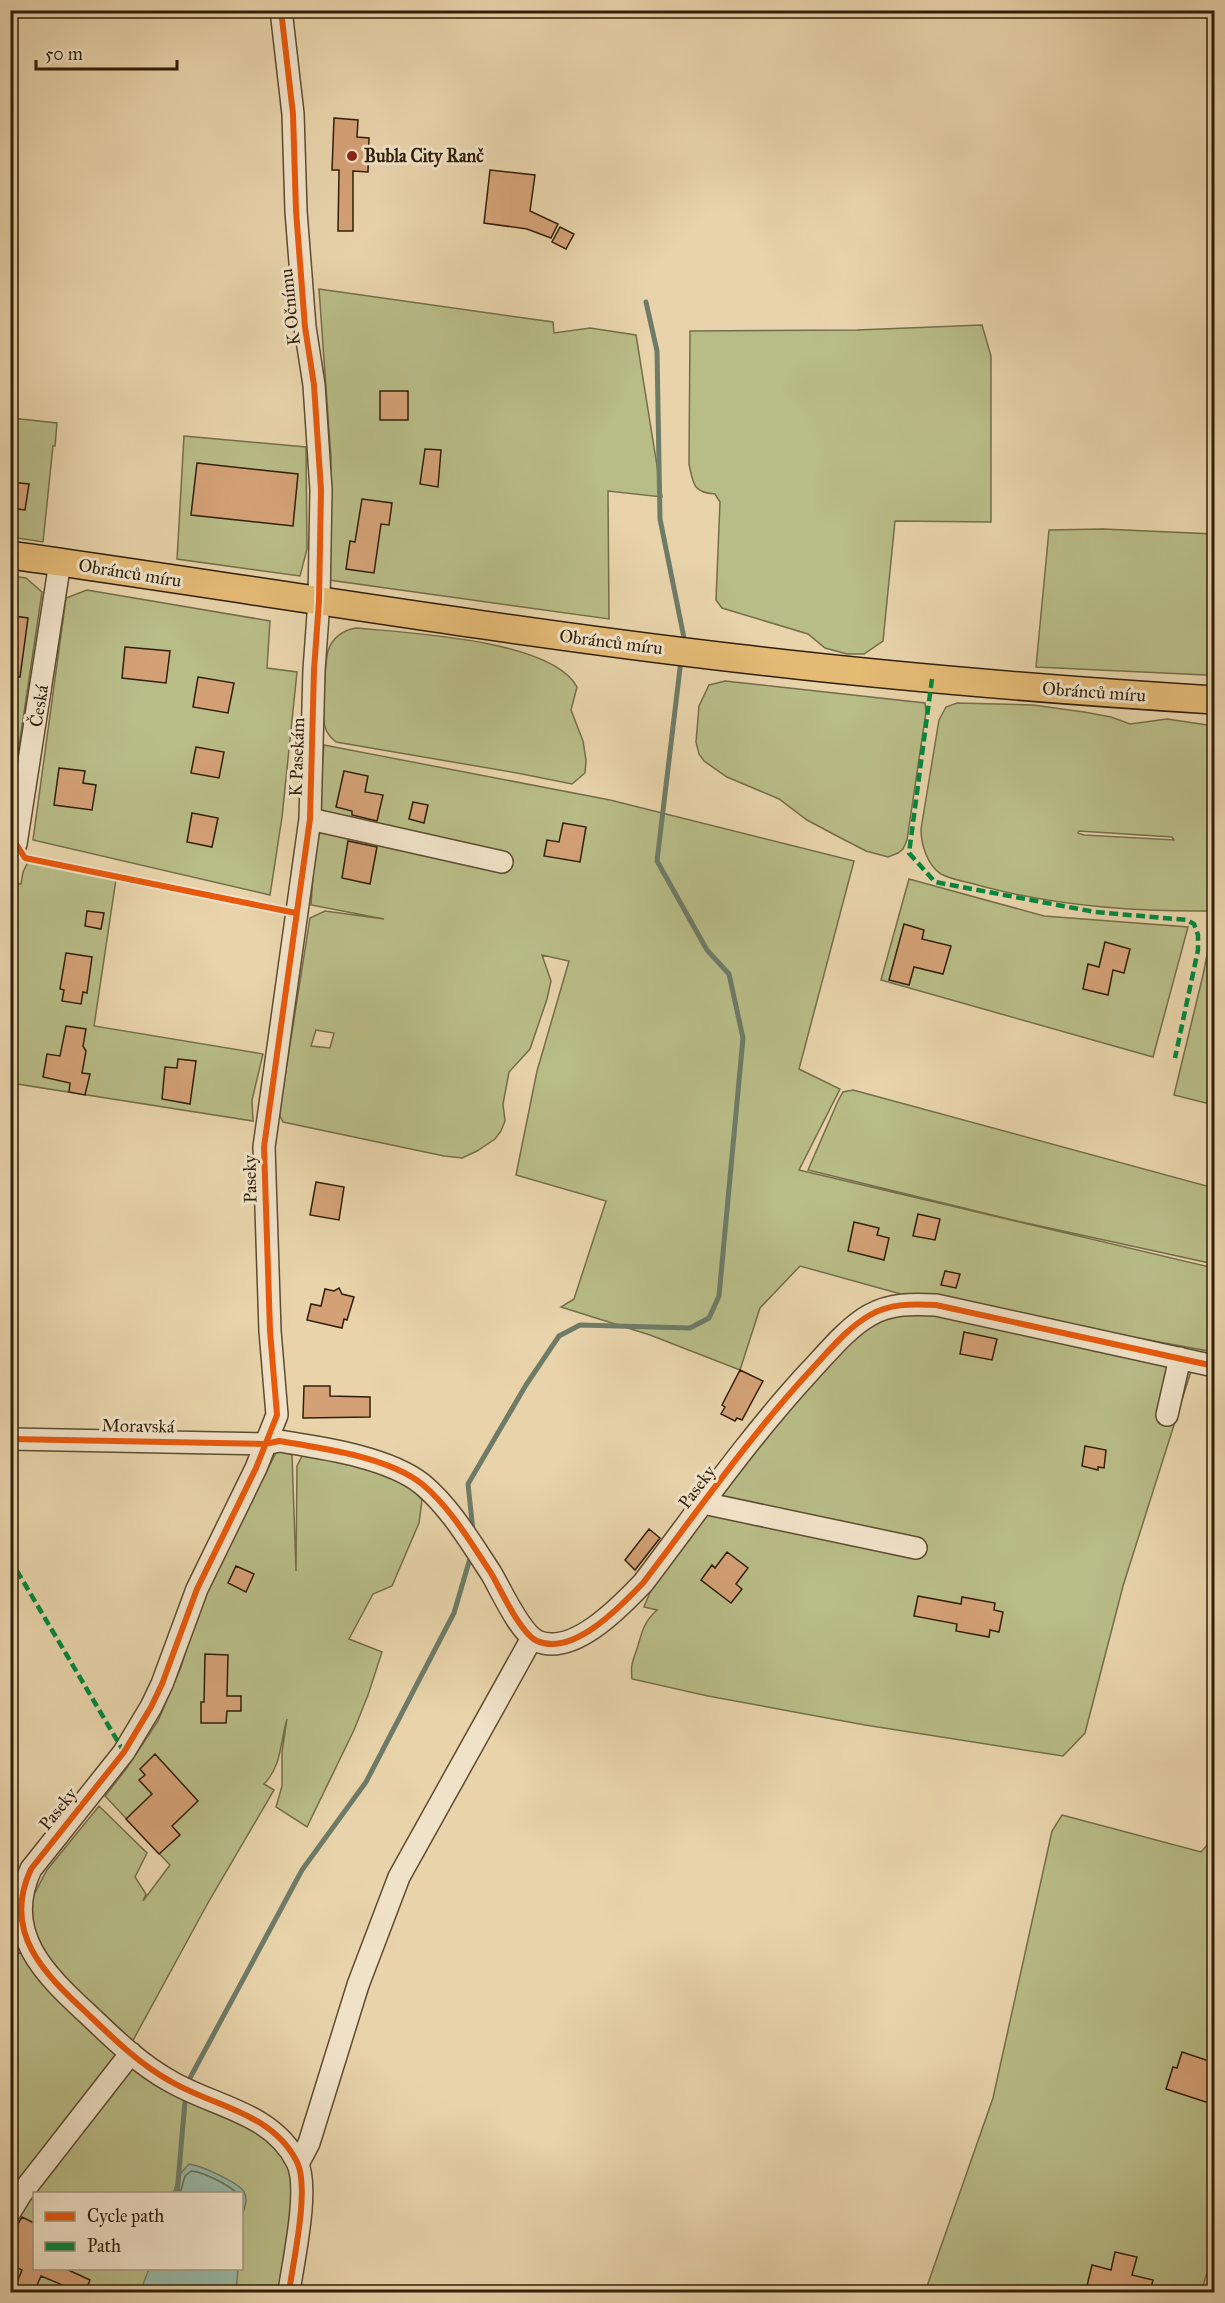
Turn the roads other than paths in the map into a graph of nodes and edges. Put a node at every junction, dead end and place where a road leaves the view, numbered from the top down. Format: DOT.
graph roads {
  1 [pos="281,10"];
  2 [pos="10,555"];
  3 [pos="60,562"];
  4 [pos="319,601"];
  5 [pos="1215,700"];
  6 [pos="310,819"];
  7 [pos="10,843"];
  8 [pos="502,862"];
  9 [pos="296,913"];
  10 [pos="1180,1358"];
  11 [pos="1215,1366"];
  12 [pos="1167,1415"];
  13 [pos="10,1439"];
  14 [pos="265,1444"];
  15 [pos="703,1503"];
  16 [pos="916,1548"];
  17 [pos="532,1638"];
  18 [pos="131,2053"];
  19 [pos="298,2164"];
  20 [pos="10,2212"];
  21 [pos="289,2292"];
  1 -- 4 [label="street, K Očnímu"];
  2 -- 3 [label="main road, Obránců míru"];
  3 -- 4 [label="main road, Obránců míru"];
  3 -- 7 [label="street, Česká"];
  4 -- 5 [label="main road, Obránců míru"];
  4 -- 6 [label="street, K Pasekám"];
  6 -- 8 [label="street, K Pasekám"];
  6 -- 9 [label="street, K Pasekám"];
  9 -- 14 [label="street, Paseky"];
  10 -- 11 [label="street, Paseky"];
  10 -- 12 [label="street"];
  10 -- 15 [label="street, Paseky"];
  13 -- 14 [label="street, Moravská"];
  14 -- 17 [label="street"];
  14 -- 18 [label="street, Paseky"];
  15 -- 16 [label="street"];
  15 -- 17 [label="street, Paseky"];
  17 -- 19 [label="street"];
  18 -- 19 [label="street, Paseky"];
  18 -- 20 [label="street"];
  19 -- 21 [label="street"];
}
